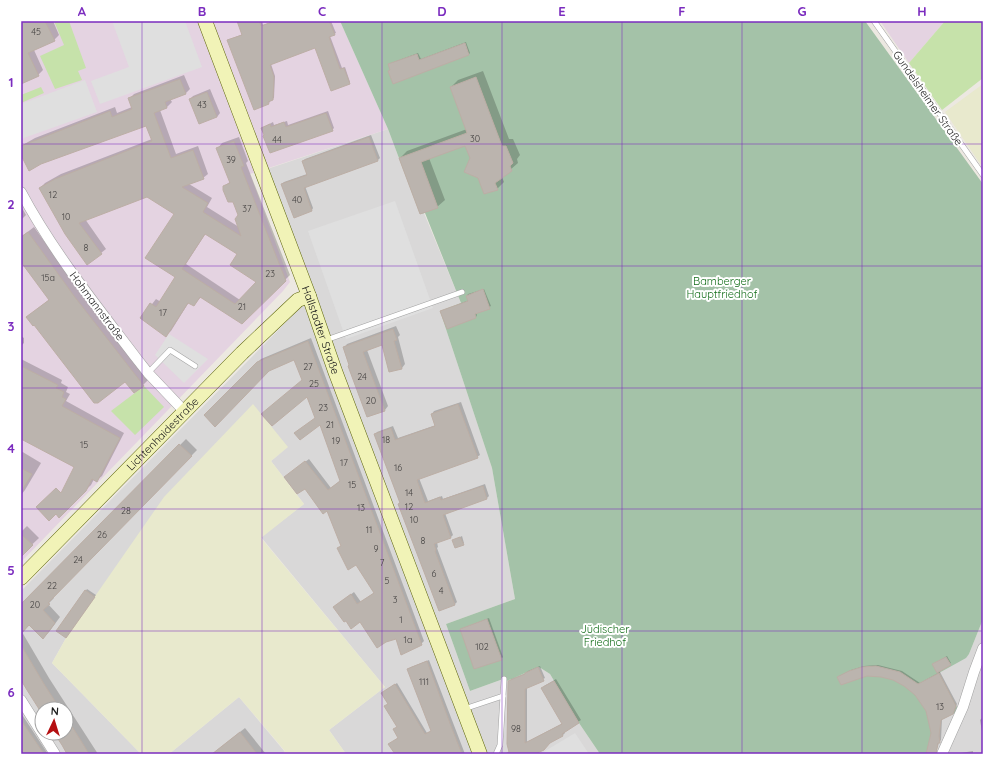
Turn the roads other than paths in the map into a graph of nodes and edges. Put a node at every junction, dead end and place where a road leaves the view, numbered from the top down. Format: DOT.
graph roads {
  1 [pos="205,21"];
  2 [pos="874,21"];
  3 [pos="983,175"];
  4 [pos="21,192"];
  5 [pos="462,292"];
  6 [pos="309,296"];
  7 [pos="325,340"];
  8 [pos="195,366"];
  9 [pos="148,373"];
  10 [pos="185,412"];
  11 [pos="21,578"];
  12 [pos="983,648"];
  13 [pos="504,679"];
  14 [pos="503,696"];
  15 [pos="21,700"];
  16 [pos="463,710"];
  17 [pos="55,754"];
  18 [pos="480,754"];
  19 [pos="496,754"];
  20 [pos="942,754"];
  1 -- 6 [label="main road, Hallstadter Straße"];
  2 -- 3 [label="lane, Gundelsheimer Straße"];
  4 -- 9 [label="street, Hohmannstraße"];
  5 -- 7 [label="lane"];
  6 -- 7 [label="main road, Hallstadter Straße"];
  6 -- 10 [label="main road, Lichtenhaidestraße"];
  7 -- 16 [label="main road, Hallstadter Straße"];
  8 -- 9 [label="lane"];
  9 -- 10 [label="street, Hohmannstraße"];
  10 -- 11 [label="main road, Lichtenhaidestraße"];
  12 -- 20 [label="street"];
  13 -- 14 [label="lane"];
  14 -- 16 [label="lane"];
  14 -- 19 [label="lane"];
  15 -- 17 [label="street"];
  16 -- 18 [label="main road"];
}
